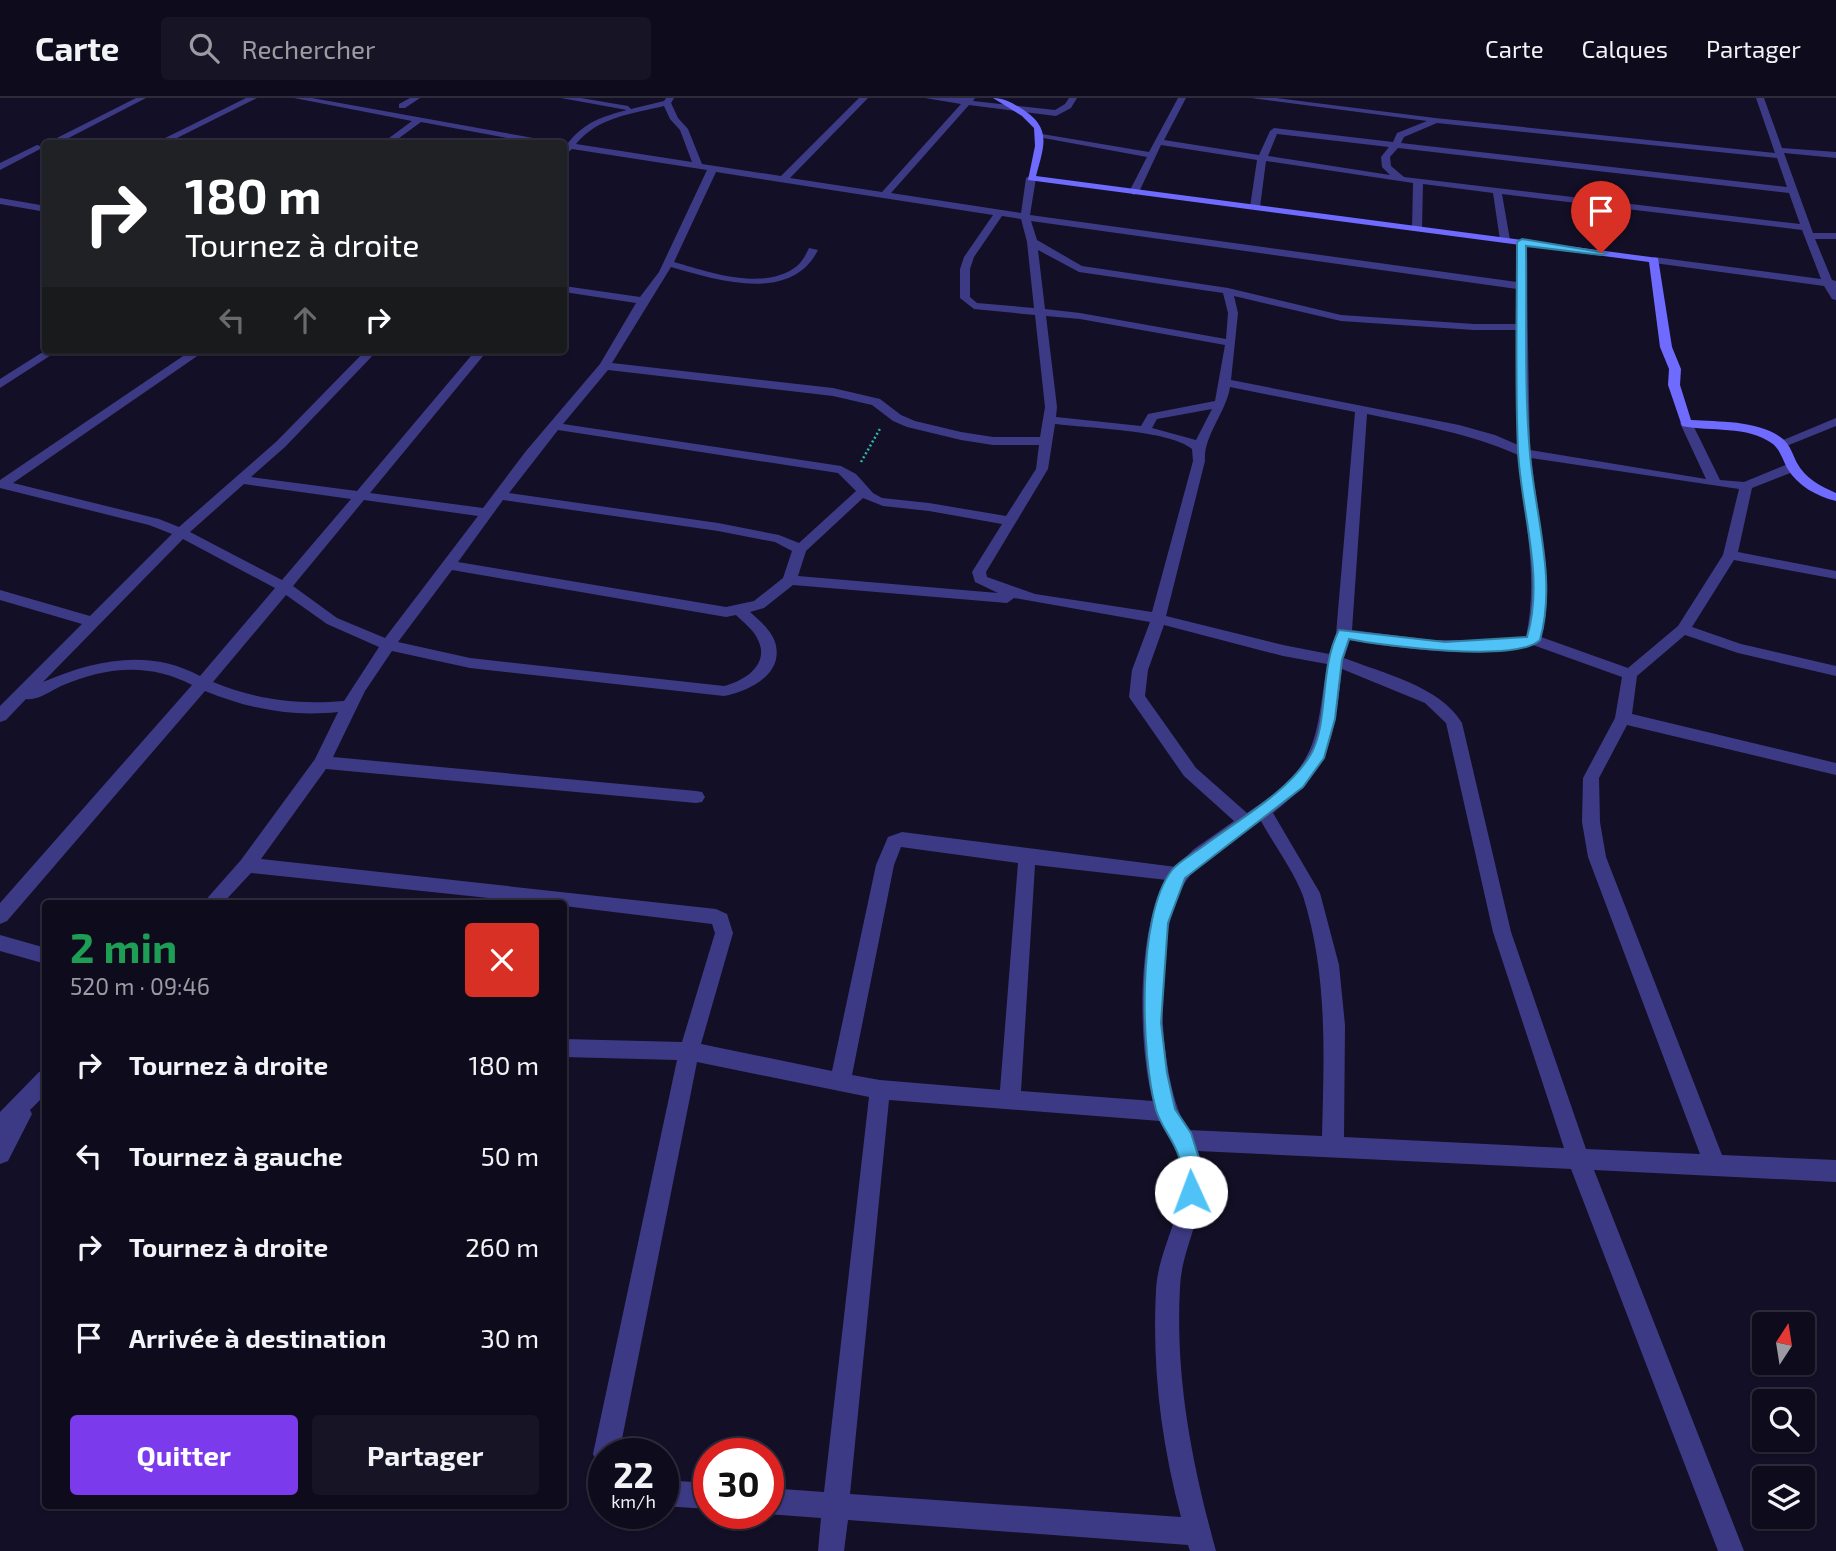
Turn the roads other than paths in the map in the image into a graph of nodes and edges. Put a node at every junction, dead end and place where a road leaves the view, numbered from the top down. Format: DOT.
graph roads {
  1 [pos="142,98"];
  2 [pos="253,98"];
  3 [pos="298,98"];
  4 [pos="416,98"];
  5 [pos="565,98"];
  6 [pos="860,98"];
  7 [pos="929,98"];
  8 [pos="997,98"];
  9 [pos="1073,98"];
  10 [pos="1182,98"];
  11 [pos="1255,98"];
  12 [pos="1760,98"];
  13 [pos="669,100"];
  14 [pos="969,101"];
  15 [pos="1284,101"];
  16 [pos="402,106"];
  17 [pos="635,109"];
  18 [pos="1018,110"];
  19 [pos="1281,111"];
  20 [pos="419,120"];
  21 [pos="1436,120"];
  22 [pos="1042,137"];
  23 [pos="57,140"];
  24 [pos="165,140"];
  25 [pos="391,140"];
  26 [pos="534,140"];
  27 [pos="1159,142"];
  28 [pos="567,145"];
  29 [pos="1396,145"];
  30 [pos="42,147"];
  31 [pos="1780,153"];
  32 [pos="1152,155"];
  33 [pos="1836,155"];
  34 [pos="1262,159"];
  35 [pos="0,167"];
  36 [pos="705,167"];
  37 [pos="1031,178"];
  38 [pos="1401,179"];
  39 [pos="782,180"];
  40 [pos="1418,181"];
  41 [pos="1496,191"];
  42 [pos="1795,191"];
  43 [pos="1134,192"];
  44 [pos="884,196"];
  45 [pos="0,201"];
  46 [pos="1255,207"];
  47 [pos="42,208"];
  48 [pos="999,214"];
  49 [pos="1025,217"];
  50 [pos="1417,228"];
  51 [pos="1807,232"];
  52 [pos="1836,236"];
  53 [pos="1505,240"];
  54 [pos="1032,242"];
  55 [pos="1522,242"];
  56 [pos="813,250"];
  57 [pos="1654,260"];
  58 [pos="668,263"];
  59 [pos="1832,284"];
  60 [pos="1522,286"];
  61 [pos="567,289"];
  62 [pos="1228,291"];
  63 [pos="1836,297"];
  64 [pos="643,301"];
  65 [pos="1040,313"];
  66 [pos="1523,327"];
  67 [pos="1231,344"];
  68 [pos="47,354"];
  69 [pos="194,354"];
  70 [pos="368,354"];
  71 [pos="479,354"];
  72 [pos="605,366"];
  73 [pos="1225,382"];
  74 [pos="0,384"];
  75 [pos="1221,404"];
  76 [pos="1362,410"];
  77 [pos="1049,421"];
  78 [pos="1836,422"];
  79 [pos="1686,423"];
  80 [pos="555,426"];
  81 [pos="1145,429"];
  82 [pos="1046,441"];
  83 [pos="1780,444"];
  84 [pos="1198,448"];
  85 [pos="1524,453"];
  86 [pos="1793,467"];
  87 [pos="241,480"];
  88 [pos="1,484"];
  89 [pos="1715,484"];
  90 [pos="1746,486"];
  91 [pos="864,491"];
  92 [pos="501,496"];
  93 [pos="358,497"];
  94 [pos="1836,497"];
  95 [pos="489,513"];
  96 [pos="1010,521"];
  97 [pos="181,533"];
  98 [pos="800,549"];
  99 [pos="1730,555"];
  100 [pos="451,565"];
  101 [pos="1836,575"];
  102 [pos="790,580"];
  103 [pos="284,587"];
  104 [pos="0,595"];
  105 [pos="1037,600"];
  106 [pos="741,611"];
  107 [pos="1158,619"];
  108 [pos="93,622"];
  109 [pos="1683,629"];
  110 [pos="1344,634"];
  111 [pos="1533,640"];
  112 [pos="388,645"];
  113 [pos="1335,660"];
  114 [pos="1836,671"];
  115 [pos="1630,674"];
  116 [pos="202,684"];
  117 [pos="14,703"];
  118 [pos="349,706"];
  119 [pos="0,716"];
  120 [pos="1623,718"];
  121 [pos="321,762"];
  122 [pos="1836,769"];
  123 [pos="696,797"];
  124 [pos="1263,810"];
  125 [pos="1246,822"];
  126 [pos="1027,858"];
  127 [pos="247,865"];
  128 [pos="1178,874"];
  129 [pos="215,900"];
  130 [pos="0,916"];
  131 [pos="0,943"];
  132 [pos="42,955"];
  133 [pos="567,1048"];
  134 [pos="689,1051"];
  135 [pos="840,1082"];
  136 [pos="42,1083"];
  137 [pos="880,1090"];
  138 [pos="30,1096"];
  139 [pos="1010,1102"];
  140 [pos="1166,1112"];
  141 [pos="0,1127"];
  142 [pos="1184,1140"];
  143 [pos="1333,1147"];
  144 [pos="0,1154"];
  145 [pos="1579,1160"];
  146 [pos="1716,1167"];
  147 [pos="1836,1171"];
  148 [pos="609,1438"];
  149 [pos="784,1502"];
  150 [pos="837,1506"];
  151 [pos="1200,1542"];
  152 [pos="831,1551"];
  153 [pos="1731,1551"];
  1 -- 23 [label="street"];
  2 -- 24 [label="street"];
  3 -- 20 [label="street"];
  4 -- 16 [label="street"];
  5 -- 17 [label="street"];
  6 -- 39 [label="street"];
  7 -- 14 [label="street"];
  8 -- 18 [label="street"];
  9 -- 18 [label="street"];
  10 -- 27 [label="street"];
  11 -- 15 [label="street"];
  12 -- 31 [label="street"];
  13 -- 17 [label="street"];
  13 -- 36 [label="street"];
  14 -- 18 [label="street"];
  14 -- 44 [label="street"];
  15 -- 19 [label="street"];
  15 -- 21 [label="street"];
  17 -- 28 [label="street"];
  18 -- 22 [label="street"];
  20 -- 25 [label="street"];
  20 -- 26 [label="street"];
  21 -- 29 [label="street"];
  21 -- 31 [label="street"];
  22 -- 32 [label="street"];
  22 -- 37 [label="street"];
  27 -- 32 [label="street"];
  27 -- 34 [label="street"];
  28 -- 36 [label="street"];
  29 -- 34 [label="street"];
  29 -- 38 [label="street"];
  29 -- 42 [label="street"];
  30 -- 35 [label="street"];
  31 -- 33 [label="street"];
  31 -- 42 [label="street"];
  32 -- 43 [label="street"];
  34 -- 38 [label="street"];
  34 -- 46 [label="street"];
  36 -- 39 [label="street"];
  36 -- 58 [label="street"];
  37 -- 43 [label="street"];
  37 -- 49 [label="street"];
  38 -- 40 [label="street"];
  39 -- 44 [label="street"];
  40 -- 41 [label="street"];
  40 -- 50 [label="street"];
  41 -- 51 [label="street"];
  41 -- 53 [label="street"];
  42 -- 51 [label="street"];
  43 -- 46 [label="street"];
  44 -- 48 [label="street"];
  45 -- 47 [label="street"];
  46 -- 50 [label="street"];
  48 -- 49 [label="street"];
  48 -- 65 [label="street"];
  49 -- 54 [label="street"];
  49 -- 60 [label="street"];
  50 -- 53 [label="street"];
  51 -- 52 [label="street"];
  51 -- 59 [label="street"];
  53 -- 55 [label="street"];
  54 -- 62 [label="street"];
  54 -- 65 [label="street"];
  55 -- 57 [label="street"];
  55 -- 60 [label="street"];
  56 -- 58 [label="street"];
  57 -- 59 [label="street"];
  57 -- 79 [label="street"];
  58 -- 64 [label="street"];
  59 -- 63 [label="street"];
  60 -- 66 [label="street"];
  61 -- 64 [label="street"];
  62 -- 66 [label="street"];
  62 -- 67 [label="street"];
  64 -- 72 [label="street"];
  65 -- 67 [label="street"];
  65 -- 77 [label="street"];
  66 -- 85 [label="street"];
  67 -- 73 [label="street"];
  68 -- 74 [label="street"];
  69 -- 88 [label="street"];
  70 -- 87 [label="street"];
  71 -- 93 [label="street"];
  72 -- 80 [label="street"];
  72 -- 82 [label="street"];
  73 -- 75 [label="street"];
  73 -- 76 [label="street"];
  75 -- 81 [label="street"];
  75 -- 84 [label="street"];
  76 -- 85 [label="street"];
  76 -- 110 [label="street"];
  77 -- 81 [label="street"];
  77 -- 82 [label="street"];
  78 -- 83 [label="street"];
  79 -- 83 [label="street"];
  79 -- 89 [label="street"];
  80 -- 91 [label="street"];
  80 -- 92 [label="street"];
  81 -- 84 [label="street"];
  82 -- 96 [label="street"];
  83 -- 86 [label="street"];
  84 -- 107 [label="street"];
  85 -- 89 [label="street"];
  85 -- 111 [label="street"];
  86 -- 90 [label="street"];
  86 -- 94 [label="street"];
  87 -- 93 [label="street"];
  87 -- 97 [label="street"];
  88 -- 97 [label="street"];
  89 -- 90 [label="street"];
  90 -- 99 [label="street"];
  91 -- 96 [label="street"];
  91 -- 98 [label="street"];
  92 -- 95 [label="street"];
  92 -- 98 [label="street"];
  93 -- 95 [label="street"];
  93 -- 103 [label="street"];
  95 -- 100 [label="street"];
  96 -- 105 [label="street"];
  97 -- 103 [label="street"];
  97 -- 108 [label="street"];
  98 -- 102 [label="street"];
  99 -- 101 [label="street"];
  99 -- 109 [label="street"];
  100 -- 106 [label="street"];
  100 -- 112 [label="street"];
  102 -- 105 [label="street"];
  102 -- 106 [label="street"];
  103 -- 112 [label="street"];
  103 -- 116 [label="street"];
  104 -- 108 [label="street"];
  105 -- 107 [label="street"];
  106 -- 112 [label="street"];
  107 -- 113 [label="street"];
  107 -- 125 [label="street"];
  108 -- 117 [label="street"];
  109 -- 114 [label="street"];
  109 -- 115 [label="street"];
  110 -- 111 [label="street"];
  110 -- 113 [label="street"];
  111 -- 115 [label="street"];
  112 -- 118 [label="street"];
  113 -- 124 [label="street"];
  113 -- 145 [label="street"];
  115 -- 120 [label="street"];
  116 -- 117 [label="street"];
  116 -- 118 [label="street"];
  116 -- 130 [label="street"];
  117 -- 119 [label="street"];
  118 -- 121 [label="street"];
  120 -- 122 [label="street"];
  120 -- 146 [label="street"];
  121 -- 123 [label="street"];
  121 -- 127 [label="street"];
  124 -- 125 [label="street"];
  124 -- 143 [label="street"];
  125 -- 128 [label="street"];
  126 -- 128 [label="street"];
  126 -- 135 [label="street"];
  126 -- 139 [label="street"];
  127 -- 129 [label="street"];
  127 -- 134 [label="street"];
  128 -- 140 [label="street"];
  131 -- 132 [label="street"];
  133 -- 134 [label="street"];
  134 -- 135 [label="street"];
  134 -- 148 [label="street"];
  135 -- 137 [label="street"];
  136 -- 138 [label="street"];
  137 -- 139 [label="street"];
  137 -- 150 [label="street"];
  138 -- 141 [label="street"];
  138 -- 144 [label="street"];
  139 -- 140 [label="street"];
  140 -- 142 [label="street"];
  142 -- 143 [label="street"];
  142 -- 151 [label="street"];
  143 -- 145 [label="street"];
  145 -- 146 [label="street"];
  145 -- 153 [label="street"];
  146 -- 147 [label="street"];
  149 -- 150 [label="street"];
  150 -- 151 [label="street"];
  150 -- 152 [label="street"];
}
